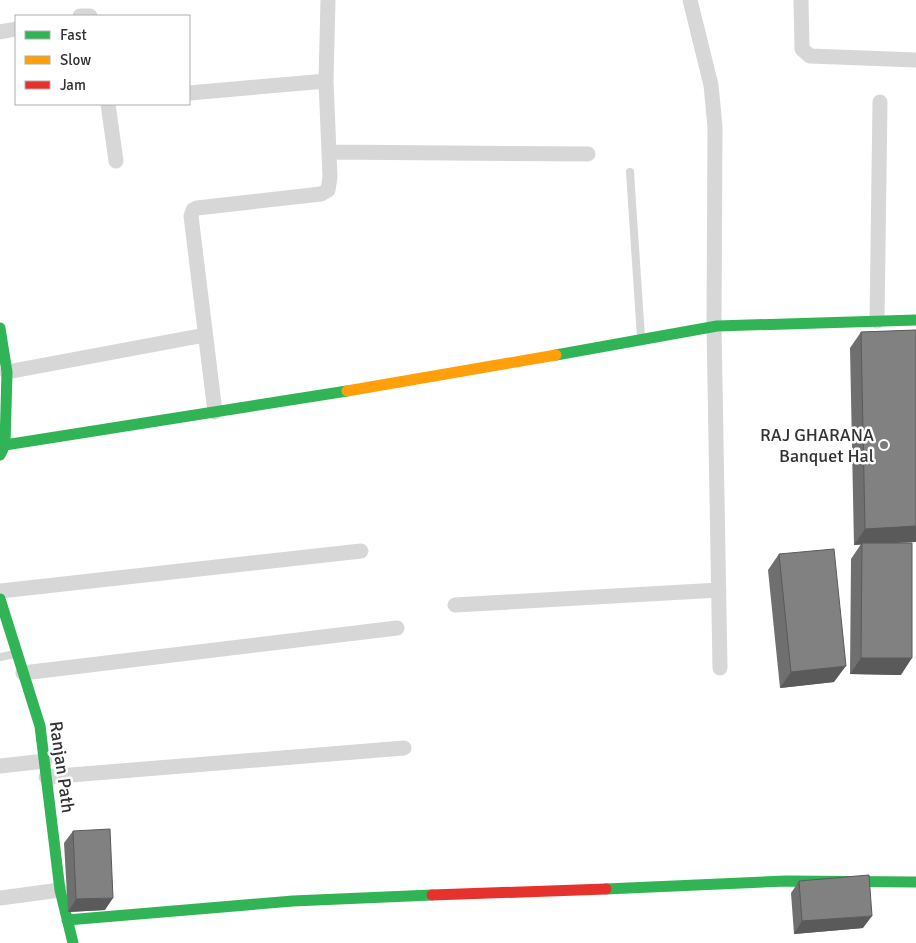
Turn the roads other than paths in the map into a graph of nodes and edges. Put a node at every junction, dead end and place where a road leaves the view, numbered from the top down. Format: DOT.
graph roads {
  1 [pos="328,0"];
  2 [pos="690,0"];
  3 [pos="801,0"];
  4 [pos="15,29"];
  5 [pos="0,32"];
  6 [pos="916,60"];
  7 [pos="326,81"];
  8 [pos="190,93"];
  9 [pos="880,102"];
  10 [pos="108,105"];
  11 [pos="329,152"];
  12 [pos="588,154"];
  13 [pos="116,162"];
  14 [pos="630,172"];
  15 [pos="916,320"];
  16 [pos="877,321"];
  17 [pos="714,326"];
  18 [pos="0,328"];
  19 [pos="205,335"];
  20 [pos="641,339"];
  21 [pos="4,363"];
  22 [pos="214,412"];
  23 [pos="2,450"];
  24 [pos="361,551"];
  25 [pos="719,590"];
  26 [pos="0,591"];
  27 [pos="0,599"];
  28 [pos="455,605"];
  29 [pos="397,628"];
  30 [pos="17,654"];
  31 [pos="0,657"];
  32 [pos="720,668"];
  33 [pos="24,673"];
  34 [pos="404,748"];
  35 [pos="44,761"];
  36 [pos="0,766"];
  37 [pos="46,777"];
  38 [pos="916,882"];
  39 [pos="60,890"];
  40 [pos="0,898"];
  41 [pos="67,920"];
  42 [pos="73,943"];
  1 -- 7 [label="street"];
  2 -- 17 [label="street"];
  3 -- 6 [label="street"];
  4 -- 5 [label="street"];
  7 -- 8 [label="street"];
  7 -- 11 [label="street"];
  9 -- 16 [label="street"];
  10 -- 13 [label="street"];
  11 -- 12 [label="street"];
  11 -- 19 [label="street"];
  14 -- 20 [label="lane"];
  15 -- 16 [label="street"];
  16 -- 17 [label="street"];
  17 -- 20 [label="street"];
  17 -- 25 [label="street"];
  18 -- 21 [label="street"];
  19 -- 21 [label="street"];
  19 -- 22 [label="street"];
  20 -- 22 [label="street"];
  21 -- 23 [label="street"];
  22 -- 23 [label="street"];
  24 -- 26 [label="street"];
  25 -- 28 [label="street"];
  25 -- 32 [label="street"];
  27 -- 30 [label="street, Ranjan Path"];
  29 -- 33 [label="street"];
  30 -- 31 [label="lane"];
  30 -- 33 [label="street, Ranjan Path"];
  33 -- 35 [label="street, Ranjan Path"];
  34 -- 37 [label="street"];
  35 -- 36 [label="street"];
  35 -- 37 [label="street, Ranjan Path"];
  37 -- 39 [label="street, Ranjan Path"];
  38 -- 41 [label="street"];
  39 -- 40 [label="street"];
  39 -- 41 [label="street, Ranjan Path"];
  41 -- 42 [label="street, Ranjan Path"];
}
